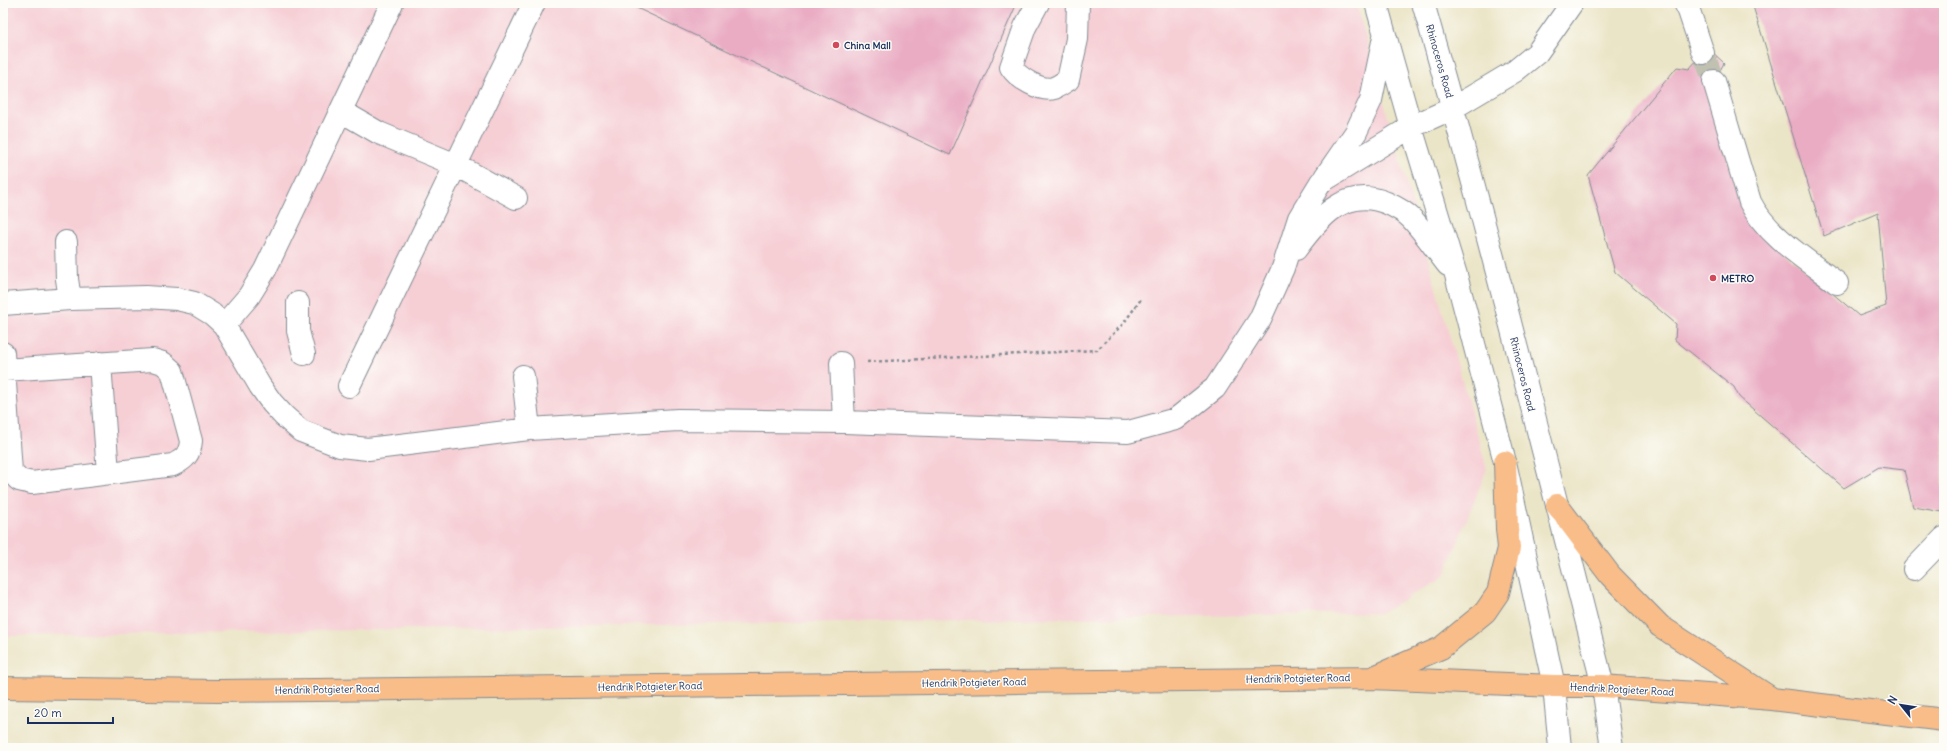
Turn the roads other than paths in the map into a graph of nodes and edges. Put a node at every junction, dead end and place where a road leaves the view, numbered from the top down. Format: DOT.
graph roads {
  1 [pos="392,3"];
  2 [pos="534,3"];
  3 [pos="1038,3"];
  4 [pos="1078,3"];
  5 [pos="1376,3"];
  6 [pos="1423,3"];
  7 [pos="1572,3"];
  8 [pos="1685,3"];
  9 [pos="1385,34"];
  10 [pos="1703,53"];
  11 [pos="1714,81"];
  12 [pos="1454,108"];
  13 [pos="341,111"];
  14 [pos="1411,127"];
  15 [pos="456,165"];
  16 [pos="1321,182"];
  17 [pos="516,198"];
  18 [pos="66,242"];
  19 [pos="1283,268"];
  20 [pos="1456,275"];
  21 [pos="1837,283"];
  22 [pos="70,299"];
  23 [pos="298,303"];
  24 [pos="3,304"];
  25 [pos="224,325"];
  26 [pos="304,354"];
  27 [pos="4,362"];
  28 [pos="100,363"];
  29 [pos="841,363"];
  30 [pos="523,376"];
  31 [pos="349,386"];
  32 [pos="844,422"];
  33 [pos="529,429"];
  34 [pos="1505,462"];
  35 [pos="108,473"];
  36 [pos="1557,505"];
  37 [pos="1944,538"];
  38 [pos="1914,569"];
  39 [pos="1371,678"];
  40 [pos="1554,686"];
  41 [pos="1603,686"];
  42 [pos="3,688"];
  43 [pos="1772,699"];
  44 [pos="1944,720"];
  45 [pos="1560,748"];
  46 [pos="1612,748"];
  1 -- 13 [label="street"];
  2 -- 15 [label="street"];
  3 -- 4 [label="street"];
  5 -- 9 [label="street"];
  6 -- 12 [label="street, Rhinoceros Road"];
  7 -- 12 [label="street"];
  8 -- 10 [label="street"];
  9 -- 14 [label="street"];
  9 -- 16 [label="street"];
  11 -- 21 [label="street"];
  12 -- 14 [label="street"];
  12 -- 36 [label="street, Rhinoceros Road"];
  13 -- 15 [label="street"];
  13 -- 25 [label="street"];
  14 -- 16 [label="street"];
  14 -- 20 [label="street"];
  15 -- 17 [label="street"];
  15 -- 31 [label="street"];
  16 -- 19 [label="street"];
  18 -- 22 [label="street"];
  19 -- 20 [label="street"];
  19 -- 32 [label="street"];
  20 -- 34 [label="street"];
  22 -- 24 [label="street"];
  22 -- 25 [label="street"];
  23 -- 26 [label="street"];
  25 -- 33 [label="street"];
  27 -- 28 [label="street"];
  27 -- 35 [label="street"];
  28 -- 35 [label="street"];
  28 -- 35 [label="street"];
  29 -- 32 [label="street"];
  30 -- 33 [label="street"];
  32 -- 33 [label="street"];
  34 -- 39 [label="main road"];
  34 -- 40 [label="street"];
  36 -- 41 [label="street, Rhinoceros Road"];
  36 -- 43 [label="main road"];
  37 -- 38 [label="street"];
  39 -- 40 [label="main road, Hendrik Potgieter Road"];
  39 -- 42 [label="main road, Hendrik Potgieter Road"];
  40 -- 41 [label="main road, Hendrik Potgieter Road"];
  40 -- 45 [label="street"];
  41 -- 43 [label="main road, Hendrik Potgieter Road"];
  41 -- 46 [label="street, Rhinoceros Road"];
  43 -- 44 [label="main road, Hendrik Potgieter Road"];
}
